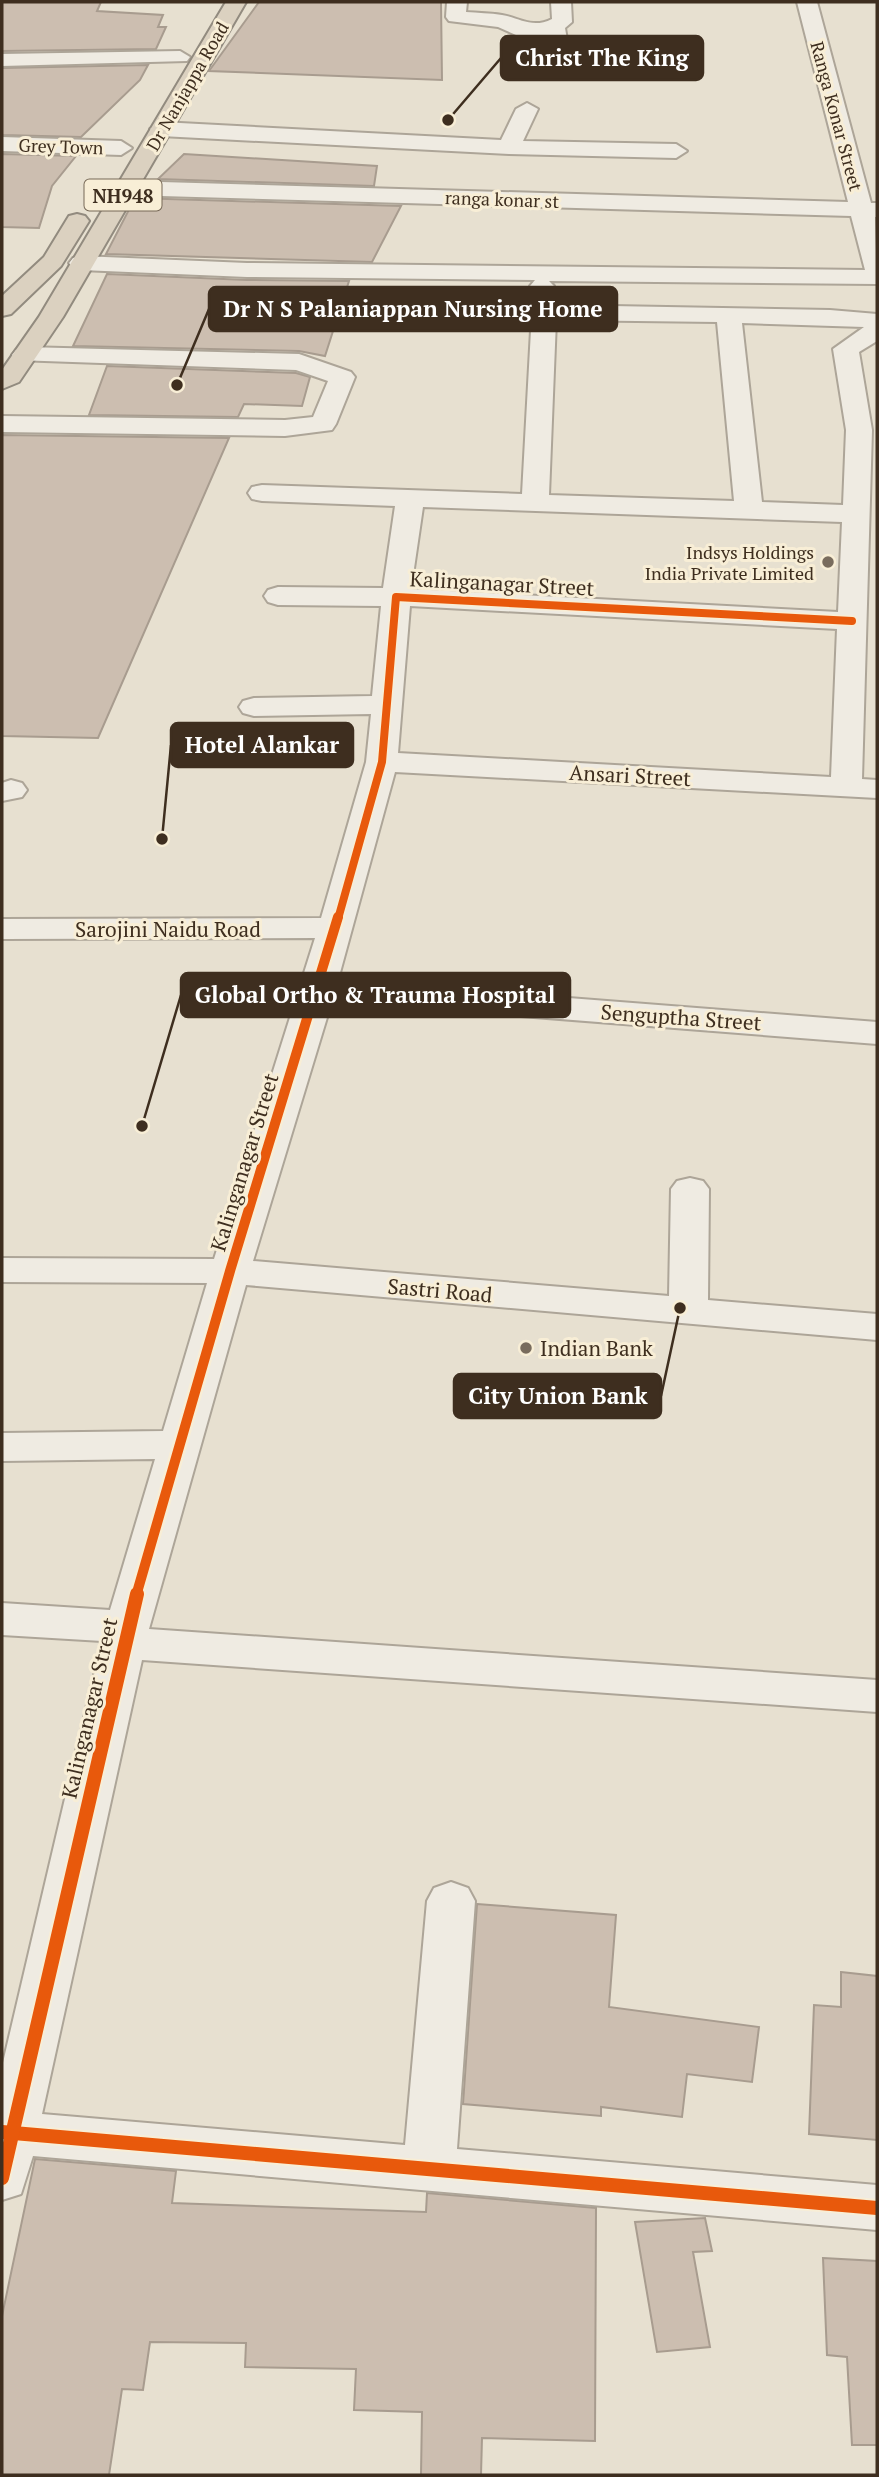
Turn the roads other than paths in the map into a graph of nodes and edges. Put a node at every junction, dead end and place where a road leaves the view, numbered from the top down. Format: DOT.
graph roads {
  1 [pos="215,2"];
  2 [pos="236,2"];
  3 [pos="457,2"];
  4 [pos="561,2"];
  5 [pos="807,2"];
  6 [pos="555,26"];
  7 [pos="180,57"];
  8 [pos="2,60"];
  9 [pos="561,63"];
  10 [pos="162,83"];
  11 [pos="527,108"];
  12 [pos="135,126"];
  13 [pos="161,129"];
  14 [pos="2,144"];
  15 [pos="509,147"];
  16 [pos="121,148"];
  17 [pos="676,151"];
  18 [pos="108,169"];
  19 [pos="127,188"];
  20 [pos="89,201"];
  21 [pos="869,210"];
  22 [pos="70,233"];
  23 [pos="99,234"];
  24 [pos="81,263"];
  25 [pos="877,270"];
  26 [pos="541,272"];
  27 [pos="877,277"];
  28 [pos="2,309"];
  29 [pos="544,312"];
  30 [pos="729,315"];
  31 [pos="877,321"];
  32 [pos="877,330"];
  33 [pos="25,355"];
  34 [pos="2,381"];
  35 [pos="2,424"];
  36 [pos="868,430"];
  37 [pos="867,484"];
  38 [pos="262,493"];
  39 [pos="410,500"];
  40 [pos="535,504"];
  41 [pos="749,510"];
  42 [pos="856,514"];
  43 [pos="866,573"];
  44 [pos="278,596"];
  45 [pos="396,597"];
  46 [pos="852,621"];
  47 [pos="864,666"];
  48 [pos="387,705"];
  49 [pos="254,707"];
  50 [pos="382,762"];
  51 [pos="846,787"];
  52 [pos="877,789"];
  53 [pos="334,928"];
  54 [pos="2,929"];
  55 [pos="318,989"];
  56 [pos="877,1033"];
  57 [pos="691,1189"];
  58 [pos="2,1270"];
  59 [pos="230,1271"];
  60 [pos="688,1311"];
  61 [pos="877,1327"];
  62 [pos="180,1444"];
  63 [pos="2,1447"];
  64 [pos="2,1619"];
  65 [pos="125,1635"];
  66 [pos="877,1696"];
  67 [pos="451,1900"];
  68 [pos="5,2147"];
  69 [pos="429,2168"];
  70 [pos="877,2208"];
  1 -- 7 [label="highway, Dr Nanjappa Road"];
  2 -- 13 [label="highway, Dr Nanjappa Road / NH948"];
  3 -- 6 [label="street"];
  4 -- 6 [label="street"];
  5 -- 21 [label="street, Ranga Konar Street"];
  6 -- 9 [label="street"];
  7 -- 8 [label="street"];
  7 -- 10 [label="highway, Dr Nanjappa Road"];
  11 -- 15 [label="street"];
  12 -- 16 [label="highway, Dr Nanjappa Road / NH948"];
  13 -- 15 [label="street"];
  13 -- 19 [label="highway, Dr Nanjappa Road / NH948"];
  14 -- 16 [label="street, Grey Town"];
  15 -- 17 [label="street"];
  16 -- 18 [label="highway, Dr Nanjappa Road / NH948"];
  19 -- 21 [label="street, ranga konar st"];
  19 -- 23 [label="highway, Dr Nanjappa Road / NH948"];
  20 -- 22 [label="highway, NH948"];
  21 -- 25 [label="street, Ranga Konar Street"];
  22 -- 23 [label="highway"];
  22 -- 28 [label="highway, NH948"];
  23 -- 24 [label="highway, Dr Nanjappa Road / NH948"];
  24 -- 26 [label="street"];
  24 -- 33 [label="highway, Dr Nanjappa Road / NH948"];
  26 -- 27 [label="street"];
  26 -- 29 [label="street"];
  29 -- 30 [label="street"];
  29 -- 40 [label="street"];
  30 -- 31 [label="street"];
  30 -- 41 [label="street"];
  32 -- 36 [label="street"];
  33 -- 34 [label="highway, Dr Nanjappa Road / NH948"];
  33 -- 35 [label="street"];
  36 -- 37 [label="street"];
  37 -- 42 [label="street"];
  38 -- 39 [label="street"];
  39 -- 40 [label="street"];
  39 -- 45 [label="street"];
  40 -- 41 [label="street"];
  41 -- 42 [label="street"];
  42 -- 43 [label="street"];
  43 -- 46 [label="street"];
  44 -- 45 [label="street"];
  45 -- 46 [label="street, Kalinganagar Street"];
  45 -- 48 [label="street, Kalinganagar Street"];
  46 -- 47 [label="street"];
  47 -- 51 [label="street"];
  48 -- 49 [label="street"];
  48 -- 50 [label="street, Kalinganagar Street"];
  50 -- 51 [label="street, Ansari Street"];
  50 -- 53 [label="street, Kalinganagar Street"];
  51 -- 52 [label="street, Ansari Street"];
  53 -- 54 [label="street, Sarojini Naidu Road"];
  53 -- 55 [label="street, Kalinganagar Street"];
  55 -- 56 [label="street, Senguptha Street"];
  55 -- 59 [label="street, Kalinganagar Street"];
  57 -- 60 [label="street"];
  58 -- 59 [label="street, Sastri Road"];
  59 -- 60 [label="street, Sastri Road"];
  59 -- 62 [label="street, Kalinganagar Street"];
  60 -- 61 [label="street, Sastri Road"];
  62 -- 63 [label="street"];
  62 -- 65 [label="street, Kalinganagar Street"];
  64 -- 65 [label="street"];
  65 -- 66 [label="street"];
  65 -- 68 [label="street, Kalinganagar Street"];
  67 -- 69 [label="street"];
  68 -- 69 [label="street"];
  69 -- 70 [label="street"];
}
